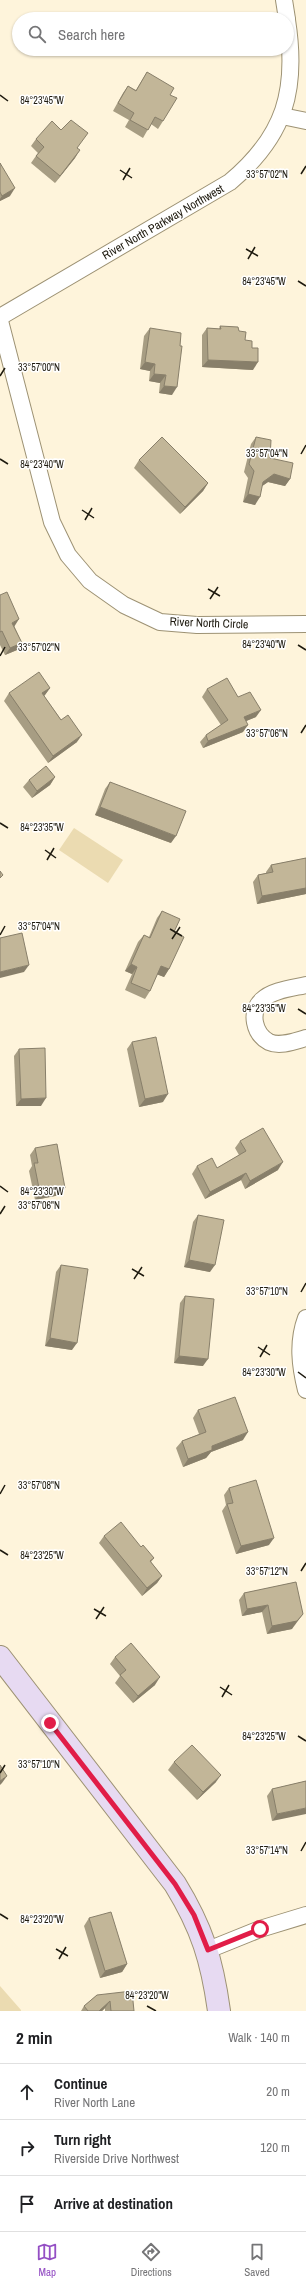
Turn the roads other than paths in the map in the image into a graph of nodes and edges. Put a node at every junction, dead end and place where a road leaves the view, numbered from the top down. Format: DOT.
graph roads {
  1 [pos="284,0"];
  2 [pos="286,12"];
  3 [pos="291,56"];
  4 [pos="282,116"];
  5 [pos="306,121"];
  6 [pos="0,317"];
  7 [pos="0,321"];
  8 [pos="306,624"];
  9 [pos="306,985"];
  10 [pos="306,1038"];
  11 [pos="306,1318"];
  12 [pos="306,1390"];
  13 [pos="0,1658"];
  14 [pos="306,1915"];
  15 [pos="208,1950"];
  16 [pos="219,2011"];
  1 -- 2 [label="street, River North Parkway Northwest"];
  3 -- 4 [label="street, River North Parkway Northwest"];
  4 -- 5 [label="street"];
  4 -- 6 [label="street, River North Parkway Northwest"];
  7 -- 8 [label="street, River North Circle"];
  9 -- 10 [label="street"];
  11 -- 12 [label="street"];
  13 -- 15 [label="street"];
  14 -- 15 [label="street"];
  15 -- 16 [label="street"];
}
